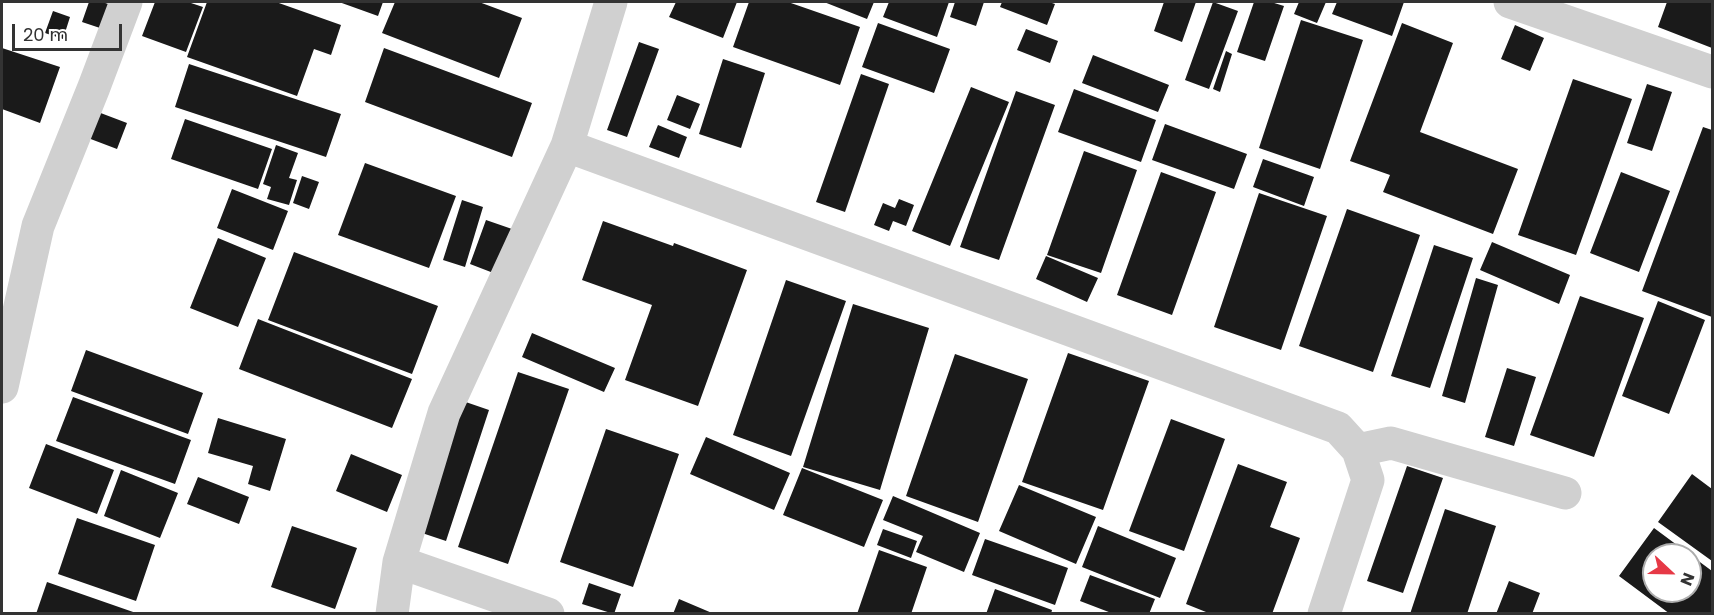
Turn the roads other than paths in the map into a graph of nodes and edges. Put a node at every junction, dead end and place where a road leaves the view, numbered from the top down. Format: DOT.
graph roads {
  1 [pos="126,2"];
  2 [pos="611,2"];
  3 [pos="1510,2"];
  4 [pos="1713,72"];
  5 [pos="567,146"];
  6 [pos="2,387"];
  7 [pos="1358,450"];
  8 [pos="1565,493"];
  9 [pos="399,562"];
  10 [pos="392,614"];
  11 [pos="548,614"];
  12 [pos="1324,614"];
  1 -- 6 [label="street"];
  2 -- 5 [label="street"];
  3 -- 4 [label="street"];
  5 -- 7 [label="street"];
  5 -- 9 [label="street"];
  7 -- 8 [label="street"];
  7 -- 12 [label="street"];
  9 -- 10 [label="street"];
  9 -- 11 [label="street"];
}
